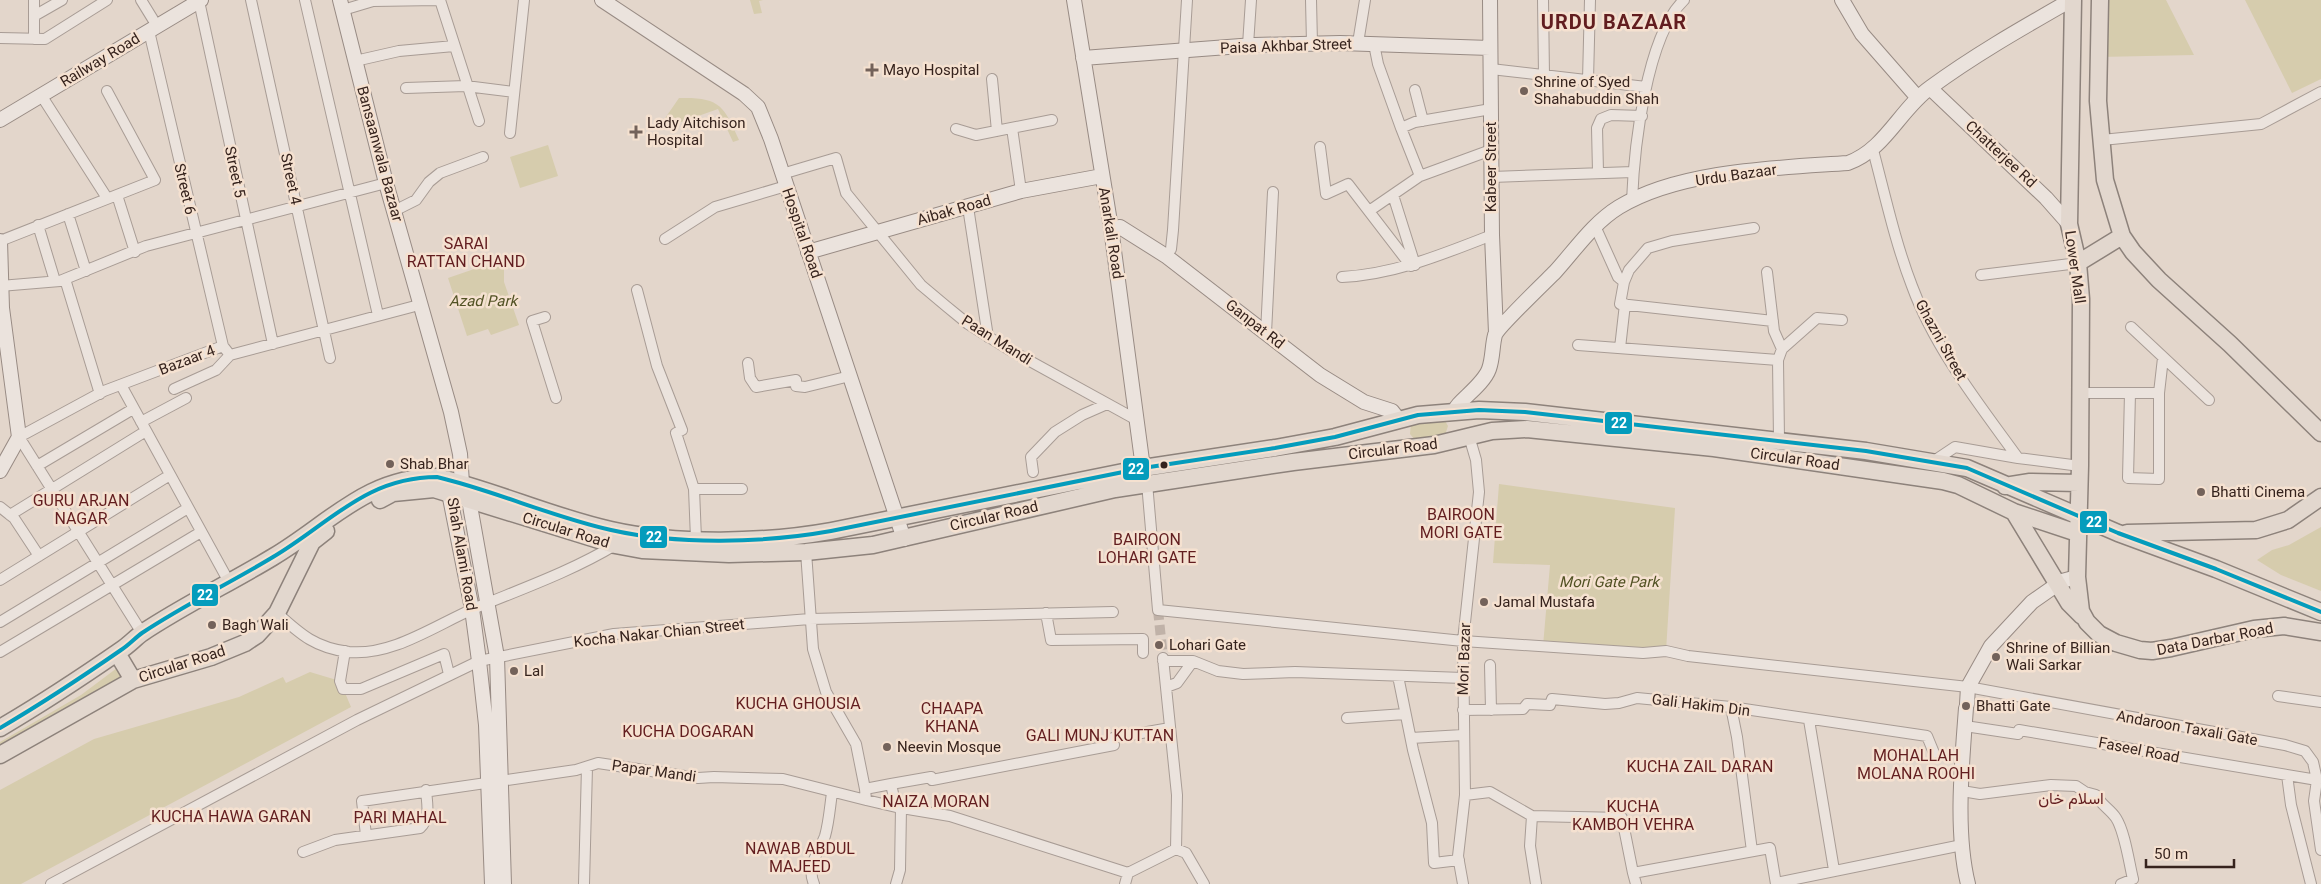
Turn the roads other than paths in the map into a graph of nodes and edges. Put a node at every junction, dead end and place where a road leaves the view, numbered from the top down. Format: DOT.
graph roads {
  1 [pos="34,0"];
  2 [pos="62,0"];
  3 [pos="107,0"];
  4 [pos="141,0"];
  5 [pos="200,0"];
  6 [pos="251,0"];
  7 [pos="305,0"];
  8 [pos="439,0"];
  9 [pos="524,0"];
  10 [pos="602,0"];
  11 [pos="1074,0"];
  12 [pos="1187,0"];
  13 [pos="1251,0"];
  14 [pos="1311,0"];
  15 [pos="1364,0"];
  16 [pos="1490,0"];
  17 [pos="1543,0"];
  18 [pos="1590,0"];
  19 [pos="1684,0"];
  20 [pos="1842,0"];
  21 [pos="2072,0"];
  22 [pos="2100,0"];
  23 [pos="341,5"];
  24 [pos="34,16"];
  25 [pos="153,29"];
  26 [pos="0,38"];
  27 [pos="34,39"];
  28 [pos="1312,43"];
  29 [pos="1358,43"];
  30 [pos="1374,44"];
  31 [pos="1248,45"];
  32 [pos="454,46"];
  33 [pos="1490,48"];
  34 [pos="1184,52"];
  35 [pos="1082,58"];
  36 [pos="355,61"];
  37 [pos="1491,69"];
  38 [pos="1544,75"];
  39 [pos="992,79"];
  40 [pos="1588,80"];
  41 [pos="466,86"];
  42 [pos="1646,86"];
  43 [pos="406,88"];
  44 [pos="1930,88"];
  45 [pos="1416,90"];
  46 [pos="107,91"];
  47 [pos="514,92"];
  48 [pos="2321,92"];
  49 [pos="41,95"];
  50 [pos="1918,98"];
  51 [pos="1491,109"];
  52 [pos="1642,116"];
  53 [pos="0,120"];
  54 [pos="1052,120"];
  55 [pos="478,121"];
  56 [pos="1423,121"];
  57 [pos="1012,128"];
  58 [pos="1401,128"];
  59 [pos="956,129"];
  60 [pos="997,131"];
  61 [pos="510,132"];
  62 [pos="2102,140"];
  63 [pos="1320,147"];
  64 [pos="1491,150"];
  65 [pos="1873,150"];
  66 [pos="483,157"];
  67 [pos="1598,172"];
  68 [pos="1633,172"];
  69 [pos="1102,176"];
  70 [pos="1420,176"];
  71 [pos="1492,177"];
  72 [pos="784,180"];
  73 [pos="386,182"];
  74 [pos="1021,191"];
  75 [pos="351,192"];
  76 [pos="1274,192"];
  77 [pos="1393,195"];
  78 [pos="112,196"];
  79 [pos="1632,201"];
  80 [pos="296,205"];
  81 [pos="968,207"];
  82 [pos="394,211"];
  83 [pos="1369,211"];
  84 [pos="68,214"];
  85 [pos="245,218"];
  86 [pos="2069,224"];
  87 [pos="38,226"];
  88 [pos="1595,226"];
  89 [pos="1111,228"];
  90 [pos="1754,228"];
  91 [pos="195,232"];
  92 [pos="877,232"];
  93 [pos="1492,235"];
  94 [pos="2122,236"];
  95 [pos="666,239"];
  96 [pos="0,241"];
  97 [pos="135,252"];
  98 [pos="808,252"];
  99 [pos="1166,256"];
  100 [pos="2078,263"];
  101 [pos="1413,265"];
  102 [pos="86,271"];
  103 [pos="1767,272"];
  104 [pos="1982,275"];
  105 [pos="1342,277"];
  106 [pos="60,280"];
  107 [pos="1624,282"];
  108 [pos="0,286"];
  109 [pos="637,290"];
  110 [pos="1625,304"];
  111 [pos="419,305"];
  112 [pos="1,308"];
  113 [pos="378,315"];
  114 [pos="545,317"];
  115 [pos="1842,320"];
  116 [pos="1773,321"];
  117 [pos="2131,327"];
  118 [pos="324,330"];
  119 [pos="1266,333"];
  120 [pos="1496,334"];
  121 [pos="988,337"];
  122 [pos="273,344"];
  123 [pos="1578,344"];
  124 [pos="223,346"];
  125 [pos="1620,348"];
  126 [pos="1782,350"];
  127 [pos="230,355"];
  128 [pos="330,358"];
  129 [pos="2163,358"];
  130 [pos="1778,360"];
  131 [pos="748,362"];
  132 [pos="850,376"];
  133 [pos="121,385"];
  134 [pos="2081,392"];
  135 [pos="2130,393"];
  136 [pos="2158,393"];
  137 [pos="100,394"];
  138 [pos="556,398"];
  139 [pos="2208,400"];
  140 [pos="1107,404"];
  141 [pos="133,408"];
  142 [pos="1455,412"];
  143 [pos="1137,420"];
  144 [pos="1399,420"];
  145 [pos="143,426"];
  146 [pos="2318,426"];
  147 [pos="19,437"];
  148 [pos="1464,437"];
  149 [pos="1779,440"];
  150 [pos="1409,448"];
  151 [pos="2018,458"];
  152 [pos="1934,461"];
  153 [pos="37,466"];
  154 [pos="2080,466"];
  155 [pos="0,471"];
  156 [pos="1033,472"];
  157 [pos="170,476"];
  158 [pos="1145,476"];
  159 [pos="2080,483"];
  160 [pos="2006,486"];
  161 [pos="456,488"];
  162 [pos="694,489"];
  163 [pos="742,489"];
  164 [pos="51,490"];
  165 [pos="2321,497"];
  166 [pos="469,500"];
  167 [pos="0,507"];
  168 [pos="188,508"];
  169 [pos="2014,512"];
  170 [pos="10,515"];
  171 [pos="2078,515"];
  172 [pos="898,518"];
  173 [pos="859,525"];
  174 [pos="79,532"];
  175 [pos="201,532"];
  176 [pos="2077,533"];
  177 [pos="2118,533"];
  178 [pos="696,539"];
  179 [pos="904,539"];
  180 [pos="615,546"];
  181 [pos="863,546"];
  182 [pos="806,552"];
  183 [pos="39,556"];
  184 [pos="276,556"];
  185 [pos="99,562"];
  186 [pos="296,573"];
  187 [pos="2077,577"];
  188 [pos="0,580"];
  189 [pos="229,582"];
  190 [pos="2057,584"];
  191 [pos="113,586"];
  192 [pos="487,604"];
  193 [pos="472,610"];
  194 [pos="1113,612"];
  195 [pos="2321,612"];
  196 [pos="1046,613"];
  197 [pos="277,614"];
  198 [pos="810,619"];
  199 [pos="0,622"];
  200 [pos="2087,622"];
  201 [pos="2321,632"];
  202 [pos="142,633"];
  203 [pos="1463,641"];
  204 [pos="345,651"];
  205 [pos="0,652"];
  206 [pos="117,652"];
  207 [pos="1143,653"];
  208 [pos="497,657"];
  209 [pos="479,661"];
  210 [pos="1193,661"];
  211 [pos="1490,665"];
  212 [pos="449,674"];
  213 [pos="1398,676"];
  214 [pos="1463,678"];
  215 [pos="132,680"];
  216 [pos="1166,687"];
  217 [pos="1968,688"];
  218 [pos="2278,696"];
  219 [pos="2321,702"];
  220 [pos="1731,707"];
  221 [pos="1463,710"];
  222 [pos="1491,710"];
  223 [pos="1405,714"];
  224 [pos="1346,718"];
  225 [pos="1809,720"];
  226 [pos="1965,726"];
  227 [pos="0,728"];
  228 [pos="1170,728"];
  229 [pos="1463,736"];
  230 [pos="1411,738"];
  231 [pos="1934,754"];
  232 [pos="0,755"];
  233 [pos="587,767"];
  234 [pos="2287,775"];
  235 [pos="2317,780"];
  236 [pos="495,782"];
  237 [pos="891,784"];
  238 [pos="426,790"];
  239 [pos="1962,791"];
  240 [pos="832,793"];
  241 [pos="866,794"];
  242 [pos="1465,795"];
  243 [pos="899,808"];
  244 [pos="1532,816"];
  245 [pos="366,835"];
  246 [pos="1962,845"];
  247 [pos="1176,849"];
  248 [pos="2321,850"];
  249 [pos="303,852"];
  250 [pos="1752,852"];
  251 [pos="1459,860"];
  252 [pos="1834,870"];
  253 [pos="1128,873"];
  254 [pos="1633,873"];
  255 [pos="51,884"];
  256 [pos="492,884"];
  257 [pos="504,884"];
  258 [pos="584,884"];
  259 [pos="814,884"];
  260 [pos="896,884"];
  261 [pos="1125,884"];
  262 [pos="1204,884"];
  263 [pos="1463,884"];
  264 [pos="1536,884"];
  265 [pos="1636,884"];
  266 [pos="1776,884"];
  267 [pos="1968,884"];
  268 [pos="2121,884"];
  269 [pos="2311,884"];
  1 -- 24 [label="street"];
  2 -- 24 [label="street"];
  3 -- 27 [label="street"];
  4 -- 25 [label="street, Street 6"];
  5 -- 25 [label="street, Railway Road"];
  5 -- 85 [label="street, Street 5"];
  6 -- 80 [label="street, Street 4"];
  7 -- 75 [label="street"];
  8 -- 23 [label="street"];
  8 -- 32 [label="street"];
  9 -- 47 [label="street"];
  10 -- 72 [label="street, Hospital Road"];
  11 -- 35 [label="street, Anarkali Road"];
  12 -- 34 [label="street"];
  13 -- 31 [label="street"];
  14 -- 28 [label="street"];
  15 -- 29 [label="street"];
  16 -- 33 [label="street, Kabeer Street"];
  17 -- 38 [label="street"];
  18 -- 40 [label="street"];
  19 -- 42 [label="street"];
  20 -- 50 [label="street"];
  21 -- 44 [label="street, Urdu Bazaar"];
  21 -- 86 [label="main road, Lower Mall"];
  22 -- 62 [label="main road"];
  23 -- 36 [label="street, Bansaanwala Bazaar"];
  24 -- 27 [label="street"];
  25 -- 49 [label="street, Railway Road"];
  25 -- 91 [label="street, Street 6"];
  26 -- 27 [label="street"];
  28 -- 29 [label="street, Paisa Akhbar Street"];
  28 -- 31 [label="street, Paisa Akhbar Street"];
  29 -- 30 [label="street, Paisa Akhbar Street"];
  30 -- 33 [label="street, Paisa Akhbar Street"];
  30 -- 58 [label="street"];
  31 -- 34 [label="street, Paisa Akhbar Street"];
  32 -- 36 [label="street"];
  32 -- 41 [label="street"];
  33 -- 37 [label="street, Kabeer Street"];
  34 -- 35 [label="street, Paisa Akhbar Street"];
  34 -- 99 [label="street"];
  35 -- 69 [label="street, Anarkali Road"];
  36 -- 73 [label="street, Bansaanwala Bazaar"];
  37 -- 38 [label="street"];
  37 -- 51 [label="street, Kabeer Street"];
  38 -- 40 [label="street"];
  39 -- 60 [label="street"];
  40 -- 42 [label="street"];
  41 -- 43 [label="street"];
  41 -- 47 [label="street"];
  41 -- 55 [label="street"];
  42 -- 52 [label="street"];
  44 -- 50 [label="street, Urdu Bazaar"];
  44 -- 86 [label="street, Chatterjee Rd"];
  45 -- 56 [label="street"];
  46 -- 78 [label="street"];
  47 -- 61 [label="street"];
  48 -- 62 [label="street"];
  49 -- 53 [label="street, Railway Road"];
  49 -- 78 [label="street"];
  50 -- 65 [label="street, Urdu Bazaar"];
  51 -- 56 [label="street"];
  51 -- 64 [label="street, Kabeer Street"];
  52 -- 67 [label="street"];
  52 -- 68 [label="street"];
  54 -- 57 [label="street"];
  56 -- 58 [label="street"];
  57 -- 60 [label="street"];
  57 -- 74 [label="street"];
  58 -- 70 [label="street"];
  59 -- 60 [label="street"];
  62 -- 94 [label="main road"];
  63 -- 83 [label="street"];
  64 -- 70 [label="street"];
  64 -- 71 [label="street, Kabeer Street"];
  65 -- 79 [label="street, Urdu Bazaar"];
  65 -- 151 [label="street, Ghazni Street"];
  66 -- 82 [label="street"];
  67 -- 68 [label="street"];
  67 -- 71 [label="street"];
  68 -- 79 [label="street"];
  69 -- 74 [label="street, Aibak Road"];
  69 -- 89 [label="street, Anarkali Road"];
  70 -- 77 [label="street"];
  71 -- 93 [label="street, Kabeer Street"];
  72 -- 92 [label="street, Paan Mandi"];
  72 -- 95 [label="street"];
  72 -- 98 [label="street, Hospital Road"];
  73 -- 75 [label="street"];
  73 -- 82 [label="street, Bansaanwala Bazaar"];
  74 -- 81 [label="street, Aibak Road"];
  75 -- 80 [label="street"];
  75 -- 113 [label="street"];
  76 -- 119 [label="street"];
  77 -- 83 [label="street"];
  77 -- 101 [label="street"];
  78 -- 84 [label="street"];
  78 -- 97 [label="street"];
  79 -- 88 [label="street, Urdu Bazaar"];
  80 -- 85 [label="street"];
  80 -- 118 [label="street, Street 4"];
  81 -- 92 [label="street, Aibak Road"];
  81 -- 121 [label="street"];
  82 -- 111 [label="street, Bansaanwala Bazaar"];
  83 -- 101 [label="street"];
  84 -- 87 [label="street"];
  84 -- 102 [label="street"];
  85 -- 91 [label="street"];
  85 -- 122 [label="street, Street 5"];
  86 -- 100 [label="main road, Lower Mall"];
  87 -- 96 [label="street"];
  87 -- 106 [label="street"];
  88 -- 107 [label="street"];
  88 -- 120 [label="street, Urdu Bazaar"];
  89 -- 99 [label="street, Ganpat Rd"];
  89 -- 143 [label="street, Anarkali Road"];
  90 -- 107 [label="street"];
  91 -- 97 [label="street"];
  91 -- 124 [label="street, Street 6"];
  92 -- 98 [label="street, Aibak Road"];
  92 -- 121 [label="street, Paan Mandi"];
  93 -- 101 [label="street"];
  93 -- 120 [label="street, Kabeer Street"];
  94 -- 100 [label="main road"];
  94 -- 146 [label="main road"];
  96 -- 108 [label="street"];
  97 -- 102 [label="street"];
  98 -- 132 [label="street, Hospital Road"];
  99 -- 119 [label="street, Ganpat Rd"];
  100 -- 104 [label="street"];
  100 -- 134 [label="main road, Lower Mall"];
  101 -- 105 [label="street"];
  102 -- 106 [label="street"];
  103 -- 116 [label="street"];
  106 -- 108 [label="street"];
  106 -- 137 [label="street"];
  107 -- 110 [label="street"];
  108 -- 112 [label="street"];
  109 -- 162 [label="street"];
  110 -- 116 [label="street"];
  110 -- 125 [label="street"];
  111 -- 113 [label="street, Bazaar 4"];
  111 -- 161 [label="street, Bansaanwala Bazaar"];
  112 -- 147 [label="street"];
  113 -- 118 [label="street, Bazaar 4"];
  114 -- 138 [label="street"];
  115 -- 126 [label="street"];
  116 -- 126 [label="street"];
  117 -- 129 [label="street"];
  118 -- 122 [label="street, Bazaar 4"];
  118 -- 128 [label="street, Street 4"];
  119 -- 144 [label="street, Ganpat Rd"];
  120 -- 142 [label="street"];
  121 -- 140 [label="street, Paan Mandi"];
  122 -- 127 [label="street, Bazaar 4"];
  123 -- 125 [label="street"];
  124 -- 127 [label="street, Bazaar 4"];
  124 -- 133 [label="street, Bazaar 4"];
  125 -- 130 [label="street"];
  126 -- 130 [label="street"];
  127 -- 145 [label="street"];
  129 -- 136 [label="street"];
  129 -- 139 [label="street"];
  130 -- 149 [label="street"];
  131 -- 132 [label="street"];
  132 -- 172 [label="street, Hospital Road"];
  133 -- 137 [label="street, Bazaar 4"];
  133 -- 141 [label="street"];
  134 -- 135 [label="street"];
  134 -- 154 [label="main road, Lower Mall"];
  135 -- 136 [label="street"];
  135 -- 136 [label="street"];
  137 -- 147 [label="street, Bazaar 4"];
  140 -- 143 [label="street, Paan Mandi"];
  140 -- 156 [label="street"];
  141 -- 145 [label="street"];
  141 -- 153 [label="street"];
  142 -- 144 [label="main road, Circular Road"];
  142 -- 148 [label="main road"];
  142 -- 149 [label="main road, Circular Road"];
  143 -- 158 [label="street, Anarkali Road"];
  144 -- 150 [label="main road"];
  144 -- 158 [label="main road, Circular Road"];
  145 -- 157 [label="street"];
  145 -- 164 [label="street"];
  147 -- 153 [label="street"];
  147 -- 155 [label="street"];
  148 -- 150 [label="main road, Circular Road"];
  148 -- 169 [label="main road, Circular Road"];
  148 -- 203 [label="street, Mori Bazar"];
  149 -- 152 [label="main road, Circular Road"];
  150 -- 158 [label="main road, Circular Road"];
  151 -- 152 [label="street"];
  151 -- 154 [label="street"];
  152 -- 160 [label="main road, Circular Road"];
  153 -- 164 [label="street"];
  154 -- 159 [label="main road, Lower Mall"];
  157 -- 168 [label="street"];
  157 -- 174 [label="street"];
  158 -- 172 [label="main road, Circular Road"];
  158 -- 179 [label="main road, Circular Road"];
  158 -- 203 [label="street"];
  159 -- 160 [label="main road"];
  159 -- 171 [label="main road, Lower Mall"];
  160 -- 171 [label="main road, Circular Road"];
  161 -- 166 [label="main road, Circular Road"];
  161 -- 178 [label="main road, Circular Road"];
  161 -- 184 [label="main road, Circular Road"];
  161 -- 186 [label="main road, Circular Road"];
  161 -- 193 [label="street, Shah Alami Road"];
  162 -- 163 [label="street"];
  162 -- 178 [label="street"];
  164 -- 170 [label="street"];
  164 -- 174 [label="street"];
  165 -- 177 [label="main road"];
  166 -- 180 [label="main road, Circular Road"];
  166 -- 192 [label="street, Shah Alami Road"];
  167 -- 170 [label="street"];
  168 -- 175 [label="street"];
  168 -- 185 [label="street"];
  169 -- 176 [label="main road, Circular Road"];
  169 -- 190 [label="main road, Data Darbar Road"];
  170 -- 183 [label="street"];
  171 -- 176 [label="main road, Lower Mall"];
  171 -- 177 [label="main road, Circular Road"];
  172 -- 173 [label="main road, Circular Road"];
  172 -- 179 [label="street, Hospital Road"];
  173 -- 178 [label="main road, Circular Road"];
  173 -- 181 [label="main road"];
  174 -- 183 [label="street"];
  174 -- 185 [label="street"];
  175 -- 189 [label="street"];
  175 -- 191 [label="street"];
  176 -- 187 [label="main road"];
  177 -- 195 [label="main road, Circular Road"];
  179 -- 181 [label="main road, Circular Road"];
  180 -- 182 [label="main road, Circular Road"];
  180 -- 192 [label="street"];
  181 -- 182 [label="main road, Circular Road"];
  182 -- 198 [label="street"];
  183 -- 188 [label="street"];
  184 -- 186 [label="main road"];
  184 -- 189 [label="main road, Circular Road"];
  185 -- 191 [label="street"];
  185 -- 199 [label="street"];
  186 -- 197 [label="main road, Circular Road"];
  187 -- 190 [label="street"];
  187 -- 200 [label="main road"];
  189 -- 202 [label="main road, Circular Road"];
  190 -- 200 [label="main road, Data Darbar Road"];
  190 -- 217 [label="street"];
  191 -- 202 [label="street"];
  191 -- 205 [label="street"];
  192 -- 193 [label="street"];
  192 -- 208 [label="street, Shah Alami Road"];
  193 -- 204 [label="street"];
  193 -- 209 [label="street, Shah Alami Road"];
  194 -- 196 [label="street, Kocha Nakar Chian Street"];
  196 -- 198 [label="street, Kocha Nakar Chian Street"];
  196 -- 207 [label="street"];
  197 -- 204 [label="street"];
  197 -- 215 [label="main road, Circular Road"];
  198 -- 208 [label="street, Kocha Nakar Chian Street"];
  198 -- 241 [label="street"];
  200 -- 201 [label="main road, Data Darbar Road"];
  202 -- 206 [label="main road, Circular Road"];
  203 -- 214 [label="street, Mori Bazar"];
  203 -- 217 [label="street"];
  204 -- 212 [label="street"];
  206 -- 215 [label="main road"];
  206 -- 227 [label="main road, Circular Road"];
  208 -- 209 [label="street, Kocha Nakar Chian Street"];
  208 -- 236 [label="street, Shah Alami Road"];
  209 -- 212 [label="street, Kocha Nakar Chian Street"];
  209 -- 236 [label="street, Shah Alami Road"];
  210 -- 213 [label="street"];
  210 -- 216 [label="street"];
  210 -- 216 [label="street"];
  211 -- 222 [label="street"];
  212 -- 255 [label="street, Kocha Nakar Chian Street"];
  213 -- 214 [label="street"];
  213 -- 223 [label="street"];
  214 -- 221 [label="street, Mori Bazar"];
  215 -- 232 [label="main road, Circular Road"];
  216 -- 228 [label="street"];
  217 -- 226 [label="street"];
  217 -- 235 [label="street, Andaroon Taxali Gate"];
  218 -- 219 [label="street"];
  220 -- 222 [label="street, Gali Hakim Din"];
  220 -- 225 [label="street, Gali Hakim Din"];
  220 -- 250 [label="street"];
  221 -- 222 [label="street, Gali Hakim Din"];
  221 -- 229 [label="street, Mori Bazar"];
  223 -- 224 [label="street"];
  223 -- 230 [label="street"];
  225 -- 231 [label="street, Gali Hakim Din"];
  225 -- 252 [label="street"];
  226 -- 234 [label="street, Faseel Road"];
  226 -- 239 [label="street"];
  228 -- 237 [label="street"];
  228 -- 247 [label="street"];
  229 -- 230 [label="street"];
  229 -- 242 [label="street, Mori Bazar"];
  230 -- 251 [label="street"];
  233 -- 236 [label="street, Papar Mandi"];
  233 -- 240 [label="street, Papar Mandi"];
  233 -- 258 [label="street"];
  234 -- 235 [label="street, Faseel Road"];
  234 -- 269 [label="street"];
  235 -- 248 [label="street, Andaroon Taxali Gate"];
  236 -- 238 [label="street, Papar Mandi"];
  236 -- 256 [label="street, Shah Alami Road"];
  236 -- 257 [label="street, Shah Alami Road"];
  237 -- 241 [label="street"];
  237 -- 243 [label="street"];
  238 -- 245 [label="street"];
  238 -- 245 [label="street, Papar Mandi"];
  239 -- 246 [label="street"];
  239 -- 268 [label="street"];
  240 -- 241 [label="street, Papar Mandi"];
  240 -- 259 [label="street"];
  241 -- 243 [label="street, Papar Mandi"];
  242 -- 244 [label="street"];
  242 -- 251 [label="street, Mori Bazar"];
  243 -- 253 [label="street, Papar Mandi"];
  243 -- 260 [label="street"];
  244 -- 254 [label="street"];
  244 -- 264 [label="street"];
  245 -- 249 [label="street"];
  246 -- 252 [label="street"];
  246 -- 267 [label="street"];
  247 -- 253 [label="street"];
  247 -- 262 [label="street"];
  250 -- 254 [label="street"];
  250 -- 266 [label="street"];
  251 -- 263 [label="street, Mori Bazar"];
  252 -- 266 [label="street"];
  253 -- 261 [label="street"];
  254 -- 265 [label="street"];
}
